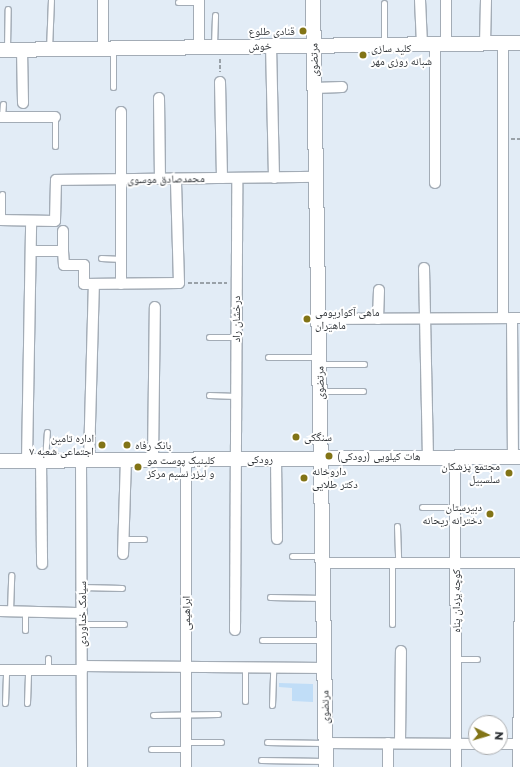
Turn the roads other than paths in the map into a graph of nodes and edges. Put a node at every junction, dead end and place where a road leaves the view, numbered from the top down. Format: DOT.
graph roads {
  1 [pos="51,0"];
  2 [pos="103,0"];
  3 [pos="313,0"];
  4 [pos="420,0"];
  5 [pos="446,0"];
  6 [pos="486,0"];
  7 [pos="199,1"];
  8 [pos="178,2"];
  9 [pos="384,3"];
  10 [pos="8,9"];
  11 [pos="215,15"];
  12 [pos="520,43"];
  13 [pos="384,44"];
  14 [pos="434,44"];
  15 [pos="485,44"];
  16 [pos="503,44"];
  17 [pos="271,45"];
  18 [pos="314,45"];
  19 [pos="217,46"];
  20 [pos="199,47"];
  21 [pos="108,48"];
  22 [pos="3,50"];
  23 [pos="22,50"];
  24 [pos="49,50"];
  25 [pos="220,82"];
  26 [pos="113,87"];
  27 [pos="342,87"];
  28 [pos="314,88"];
  29 [pos="159,98"];
  30 [pos="23,103"];
  31 [pos="3,104"];
  32 [pos="121,112"];
  33 [pos="1,117"];
  34 [pos="55,118"];
  35 [pos="55,146"];
  36 [pos="316,177"];
  37 [pos="222,178"];
  38 [pos="237,178"];
  39 [pos="274,178"];
  40 [pos="160,179"];
  41 [pos="176,179"];
  42 [pos="121,180"];
  43 [pos="435,183"];
  44 [pos="2,194"];
  45 [pos="1,220"];
  46 [pos="31,220"];
  47 [pos="63,231"];
  48 [pos="31,251"];
  49 [pos="63,251"];
  50 [pos="101,258"];
  51 [pos="121,258"];
  52 [pos="424,268"];
  53 [pos="94,284"];
  54 [pos="121,284"];
  55 [pos="379,290"];
  56 [pos="155,307"];
  57 [pos="511,318"];
  58 [pos="318,319"];
  59 [pos="378,319"];
  60 [pos="424,319"];
  61 [pos="236,336"];
  62 [pos="209,337"];
  63 [pos="268,356"];
  64 [pos="319,360"];
  65 [pos="364,364"];
  66 [pos="320,391"];
  67 [pos="363,391"];
  68 [pos="209,396"];
  69 [pos="236,396"];
  70 [pos="46,432"];
  71 [pos="455,457"];
  72 [pos="517,457"];
  73 [pos="321,458"];
  74 [pos="428,458"];
  75 [pos="186,459"];
  76 [pos="236,459"];
  77 [pos="276,459"];
  78 [pos="38,460"];
  79 [pos="85,460"];
  80 [pos="126,460"];
  81 [pos="153,460"];
  82 [pos="0,461"];
  83 [pos="422,507"];
  84 [pos="455,507"];
  85 [pos="397,526"];
  86 [pos="124,539"];
  87 [pos="144,539"];
  88 [pos="276,539"];
  89 [pos="123,554"];
  90 [pos="292,556"];
  91 [pos="323,560"];
  92 [pos="395,563"];
  93 [pos="455,563"];
  94 [pos="520,563"];
  95 [pos="42,564"];
  96 [pos="11,575"];
  97 [pos="82,587"];
  98 [pos="122,588"];
  99 [pos="270,597"];
  100 [pos="323,598"];
  101 [pos="520,598"];
  102 [pos="5,611"];
  103 [pos="25,611"];
  104 [pos="82,613"];
  105 [pos="82,624"];
  106 [pos="124,624"];
  107 [pos="392,624"];
  108 [pos="520,628"];
  109 [pos="25,630"];
  110 [pos="235,630"];
  111 [pos="262,640"];
  112 [pos="324,640"];
  113 [pos="401,652"];
  114 [pos="48,658"];
  115 [pos="456,659"];
  116 [pos="477,659"];
  117 [pos="186,667"];
  118 [pos="245,667"];
  119 [pos="272,667"];
  120 [pos="82,668"];
  121 [pos="325,668"];
  122 [pos="3,670"];
  123 [pos="28,670"];
  124 [pos="48,670"];
  125 [pos="245,701"];
  126 [pos="5,703"];
  127 [pos="27,703"];
  128 [pos="272,705"];
  129 [pos="186,714"];
  130 [pos="218,714"];
  131 [pos="153,715"];
  132 [pos="221,742"];
  133 [pos="267,742"];
  134 [pos="326,743"];
  135 [pos="388,743"];
  136 [pos="400,743"];
  137 [pos="456,744"];
  138 [pos="468,744"];
  139 [pos="508,744"];
  140 [pos="519,744"];
  141 [pos="186,745"];
  142 [pos="151,749"];
  143 [pos="262,760"];
  144 [pos="326,764"];
  145 [pos="82,767"];
  146 [pos="186,767"];
  147 [pos="388,767"];
  148 [pos="456,767"];
  149 [pos="518,767"];
  1 -- 24 [label="lane"];
  2 -- 21 [label="street"];
  3 -- 18 [label="main road, مرتضوی"];
  4 -- 14 [label="street"];
  5 -- 14 [label="street"];
  6 -- 15 [label="street"];
  7 -- 8 [label="lane"];
  7 -- 20 [label="street"];
  9 -- 13 [label="lane"];
  10 -- 22 [label="lane"];
  11 -- 19 [label="lane"];
  12 -- 16 [label="main road, خوش"];
  13 -- 14 [label="main road, خوش"];
  13 -- 18 [label="main road, خوش"];
  14 -- 15 [label="main road, خوش"];
  14 -- 43 [label="street"];
  15 -- 16 [label="main road, خوش"];
  16 -- 57 [label="street"];
  17 -- 18 [label="main road, خوش"];
  17 -- 19 [label="main road, خوش"];
  17 -- 39 [label="street"];
  18 -- 28 [label="main road, مرتضوی"];
  19 -- 20 [label="main road, خوش"];
  20 -- 21 [label="main road, خوش"];
  21 -- 24 [label="main road, خوش"];
  21 -- 26 [label="lane"];
  22 -- 23 [label="main road, خوش"];
  23 -- 24 [label="main road, خوش"];
  23 -- 30 [label="street"];
  25 -- 37 [label="street"];
  27 -- 28 [label="street"];
  28 -- 36 [label="main road, مرتضوی"];
  29 -- 40 [label="street"];
  31 -- 33 [label="lane"];
  32 -- 42 [label="street"];
  33 -- 34 [label="street"];
  34 -- 35 [label="lane"];
  36 -- 39 [label="street, محمدصادق موسوی"];
  36 -- 58 [label="main road, مرتضوی"];
  37 -- 38 [label="street, محمدصادق موسوی"];
  37 -- 41 [label="street, محمدصادق موسوی"];
  38 -- 39 [label="street, محمدصادق موسوی"];
  38 -- 61 [label="street, درخشان راد"];
  40 -- 41 [label="street, محمدصادق موسوی"];
  40 -- 42 [label="street, محمدصادق موسوی"];
  41 -- 54 [label="street"];
  42 -- 46 [label="street, محمدصادق موسوی"];
  42 -- 51 [label="street"];
  44 -- 45 [label="lane"];
  45 -- 46 [label="street"];
  46 -- 48 [label="street"];
  47 -- 49 [label="street"];
  48 -- 49 [label="street"];
  48 -- 78 [label="street"];
  49 -- 53 [label="street"];
  50 -- 51 [label="lane"];
  51 -- 54 [label="street"];
  52 -- 60 [label="street"];
  53 -- 54 [label="street"];
  53 -- 79 [label="street, سیامک خداوردی"];
  55 -- 59 [label="street"];
  56 -- 81 [label="street"];
  57 -- 60 [label="street"];
  57 -- 72 [label="street"];
  58 -- 59 [label="street"];
  58 -- 64 [label="main road, مرتضوی"];
  59 -- 60 [label="street"];
  60 -- 74 [label="street"];
  61 -- 62 [label="lane"];
  61 -- 69 [label="street, درخشان راد"];
  63 -- 64 [label="lane"];
  64 -- 65 [label="lane"];
  64 -- 66 [label="main road, مرتضوی"];
  66 -- 67 [label="lane"];
  66 -- 73 [label="main road, مرتضوی"];
  68 -- 69 [label="lane"];
  69 -- 76 [label="street, درخشان راد"];
  70 -- 78 [label="lane"];
  71 -- 72 [label="main road, رودکی"];
  71 -- 74 [label="main road, رودکی"];
  71 -- 84 [label="street, کوچه یزدان پناه"];
  73 -- 74 [label="main road, رودکی"];
  73 -- 77 [label="main road, رودکی"];
  73 -- 91 [label="main road, مرتضوی"];
  75 -- 76 [label="main road, رودکی"];
  75 -- 81 [label="main road, رودکی"];
  75 -- 117 [label="street, ابراهیمی"];
  76 -- 77 [label="main road, رودکی"];
  76 -- 110 [label="street, درخشان راد"];
  77 -- 88 [label="street"];
  78 -- 79 [label="main road, رودکی"];
  78 -- 82 [label="main road, رودکی"];
  78 -- 95 [label="street"];
  79 -- 80 [label="main road, رودکی"];
  79 -- 97 [label="street, سیامک خداوردی"];
  80 -- 81 [label="main road, رودکی"];
  80 -- 86 [label="street"];
  83 -- 84 [label="lane"];
  84 -- 93 [label="street, کوچه یزدان پناه"];
  85 -- 92 [label="lane"];
  86 -- 87 [label="lane"];
  86 -- 89 [label="street"];
  90 -- 91 [label="lane"];
  91 -- 92 [label="street"];
  91 -- 100 [label="main road, مرتضوی"];
  92 -- 93 [label="street"];
  92 -- 107 [label="lane"];
  93 -- 94 [label="street"];
  93 -- 115 [label="street, کوچه یزدان پناه"];
  94 -- 101 [label="street"];
  96 -- 102 [label="lane"];
  97 -- 98 [label="lane"];
  97 -- 104 [label="street, سیامک خداوردی"];
  99 -- 100 [label="lane"];
  100 -- 112 [label="main road, مرتضوی"];
  101 -- 108 [label="street"];
  102 -- 103 [label="street"];
  103 -- 104 [label="street"];
  103 -- 109 [label="lane"];
  104 -- 105 [label="street, سیامک خداوردی"];
  105 -- 106 [label="lane"];
  105 -- 120 [label="street, سیامک خداوردی"];
  108 -- 140 [label="street"];
  111 -- 112 [label="lane"];
  112 -- 121 [label="main road, مرتضوی"];
  113 -- 136 [label="street"];
  114 -- 124 [label="lane"];
  115 -- 116 [label="lane"];
  115 -- 137 [label="street, کوچه یزدان پناه"];
  117 -- 118 [label="street"];
  117 -- 120 [label="street"];
  117 -- 129 [label="street, ابراهیمی"];
  118 -- 119 [label="street"];
  118 -- 125 [label="lane"];
  119 -- 121 [label="street"];
  119 -- 128 [label="lane"];
  120 -- 124 [label="street"];
  120 -- 145 [label="street, سیامک خداوردی"];
  121 -- 134 [label="main road, مرتضوی"];
  122 -- 123 [label="street"];
  122 -- 126 [label="lane"];
  123 -- 124 [label="street"];
  123 -- 127 [label="lane"];
  129 -- 130 [label="lane"];
  129 -- 131 [label="lane"];
  129 -- 141 [label="street, ابراهیمی"];
  132 -- 141 [label="lane"];
  133 -- 134 [label="lane"];
  134 -- 135 [label="street"];
  134 -- 144 [label="main road, مرتضوی"];
  135 -- 136 [label="street"];
  135 -- 147 [label="street"];
  136 -- 137 [label="street"];
  137 -- 138 [label="street"];
  137 -- 148 [label="street, کوچه یزدان پناه"];
  139 -- 140 [label="street"];
  140 -- 149 [label="street"];
  141 -- 142 [label="lane"];
  141 -- 146 [label="street, ابراهیمی"];
  143 -- 144 [label="lane"];
}
